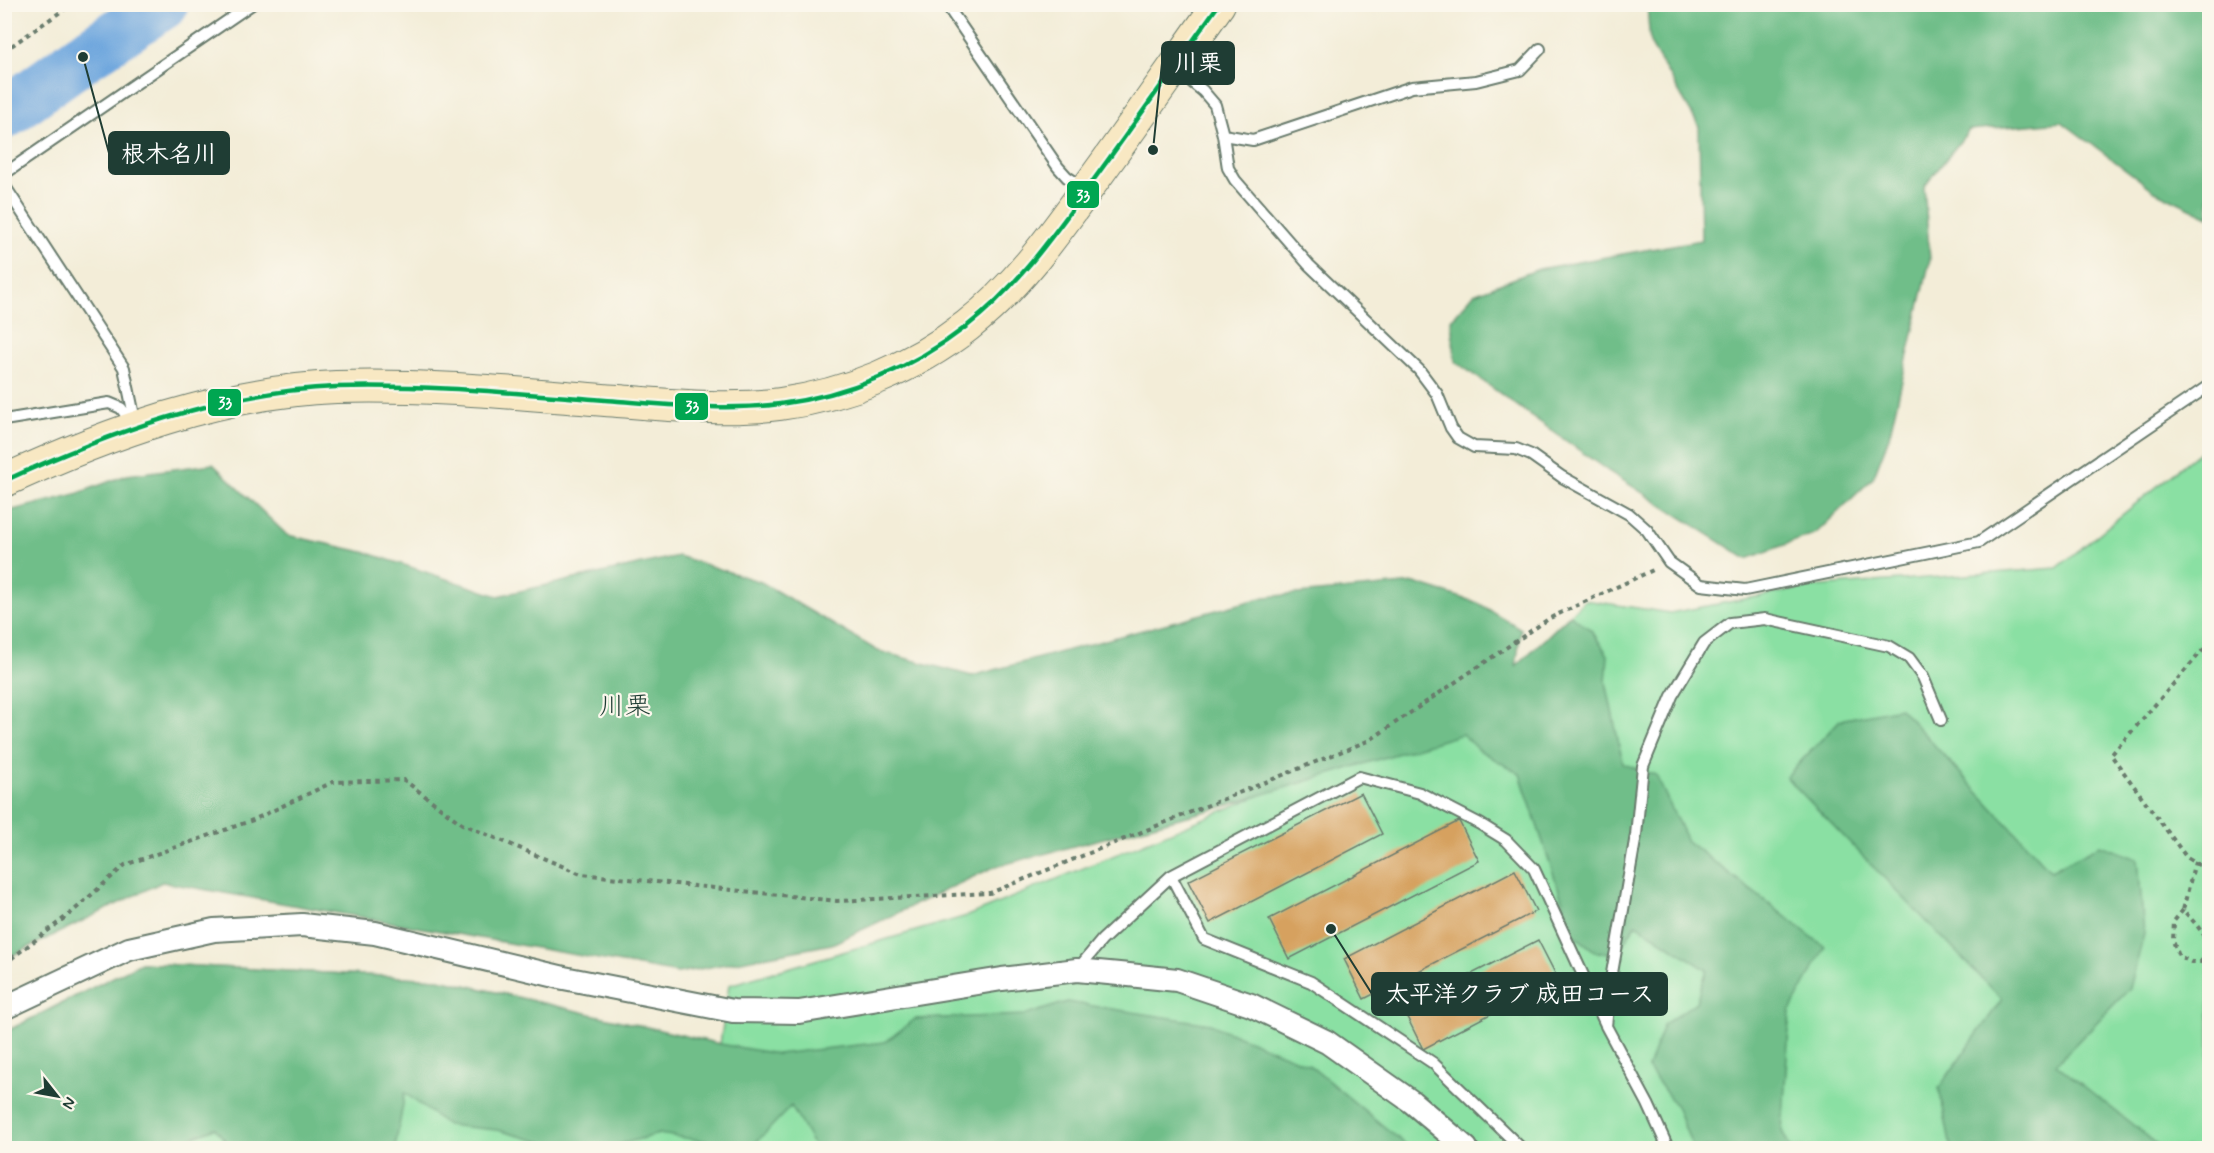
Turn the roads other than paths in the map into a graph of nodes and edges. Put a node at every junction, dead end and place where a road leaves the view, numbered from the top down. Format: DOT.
graph roads {
  1 [pos="252,4"];
  2 [pos="946,4"];
  3 [pos="1219,4"];
  4 [pos="1540,49"];
  5 [pos="1174,68"];
  6 [pos="1223,135"];
  7 [pos="4,174"];
  8 [pos="4,185"];
  9 [pos="1087,189"];
  10 [pos="2210,385"];
  11 [pos="4,420"];
  12 [pos="136,428"];
  13 [pos="4,481"];
  14 [pos="1941,720"];
  15 [pos="1171,876"];
  16 [pos="1077,970"];
  17 [pos="4,1008"];
  18 [pos="1606,1026"];
  19 [pos="1466,1149"];
  20 [pos="1521,1149"];
  21 [pos="1668,1149"];
  1 -- 7 [label="lane"];
  2 -- 9 [label="lane"];
  3 -- 5 [label="street"];
  4 -- 6 [label="lane"];
  5 -- 6 [label="lane"];
  5 -- 9 [label="street"];
  6 -- 10 [label="lane"];
  8 -- 12 [label="lane"];
  9 -- 12 [label="street"];
  11 -- 12 [label="lane"];
  12 -- 13 [label="street"];
  14 -- 18 [label="lane"];
  15 -- 16 [label="lane"];
  15 -- 18 [label="lane"];
  15 -- 20 [label="lane"];
  16 -- 17 [label="street"];
  16 -- 19 [label="street"];
  18 -- 21 [label="lane"];
}
